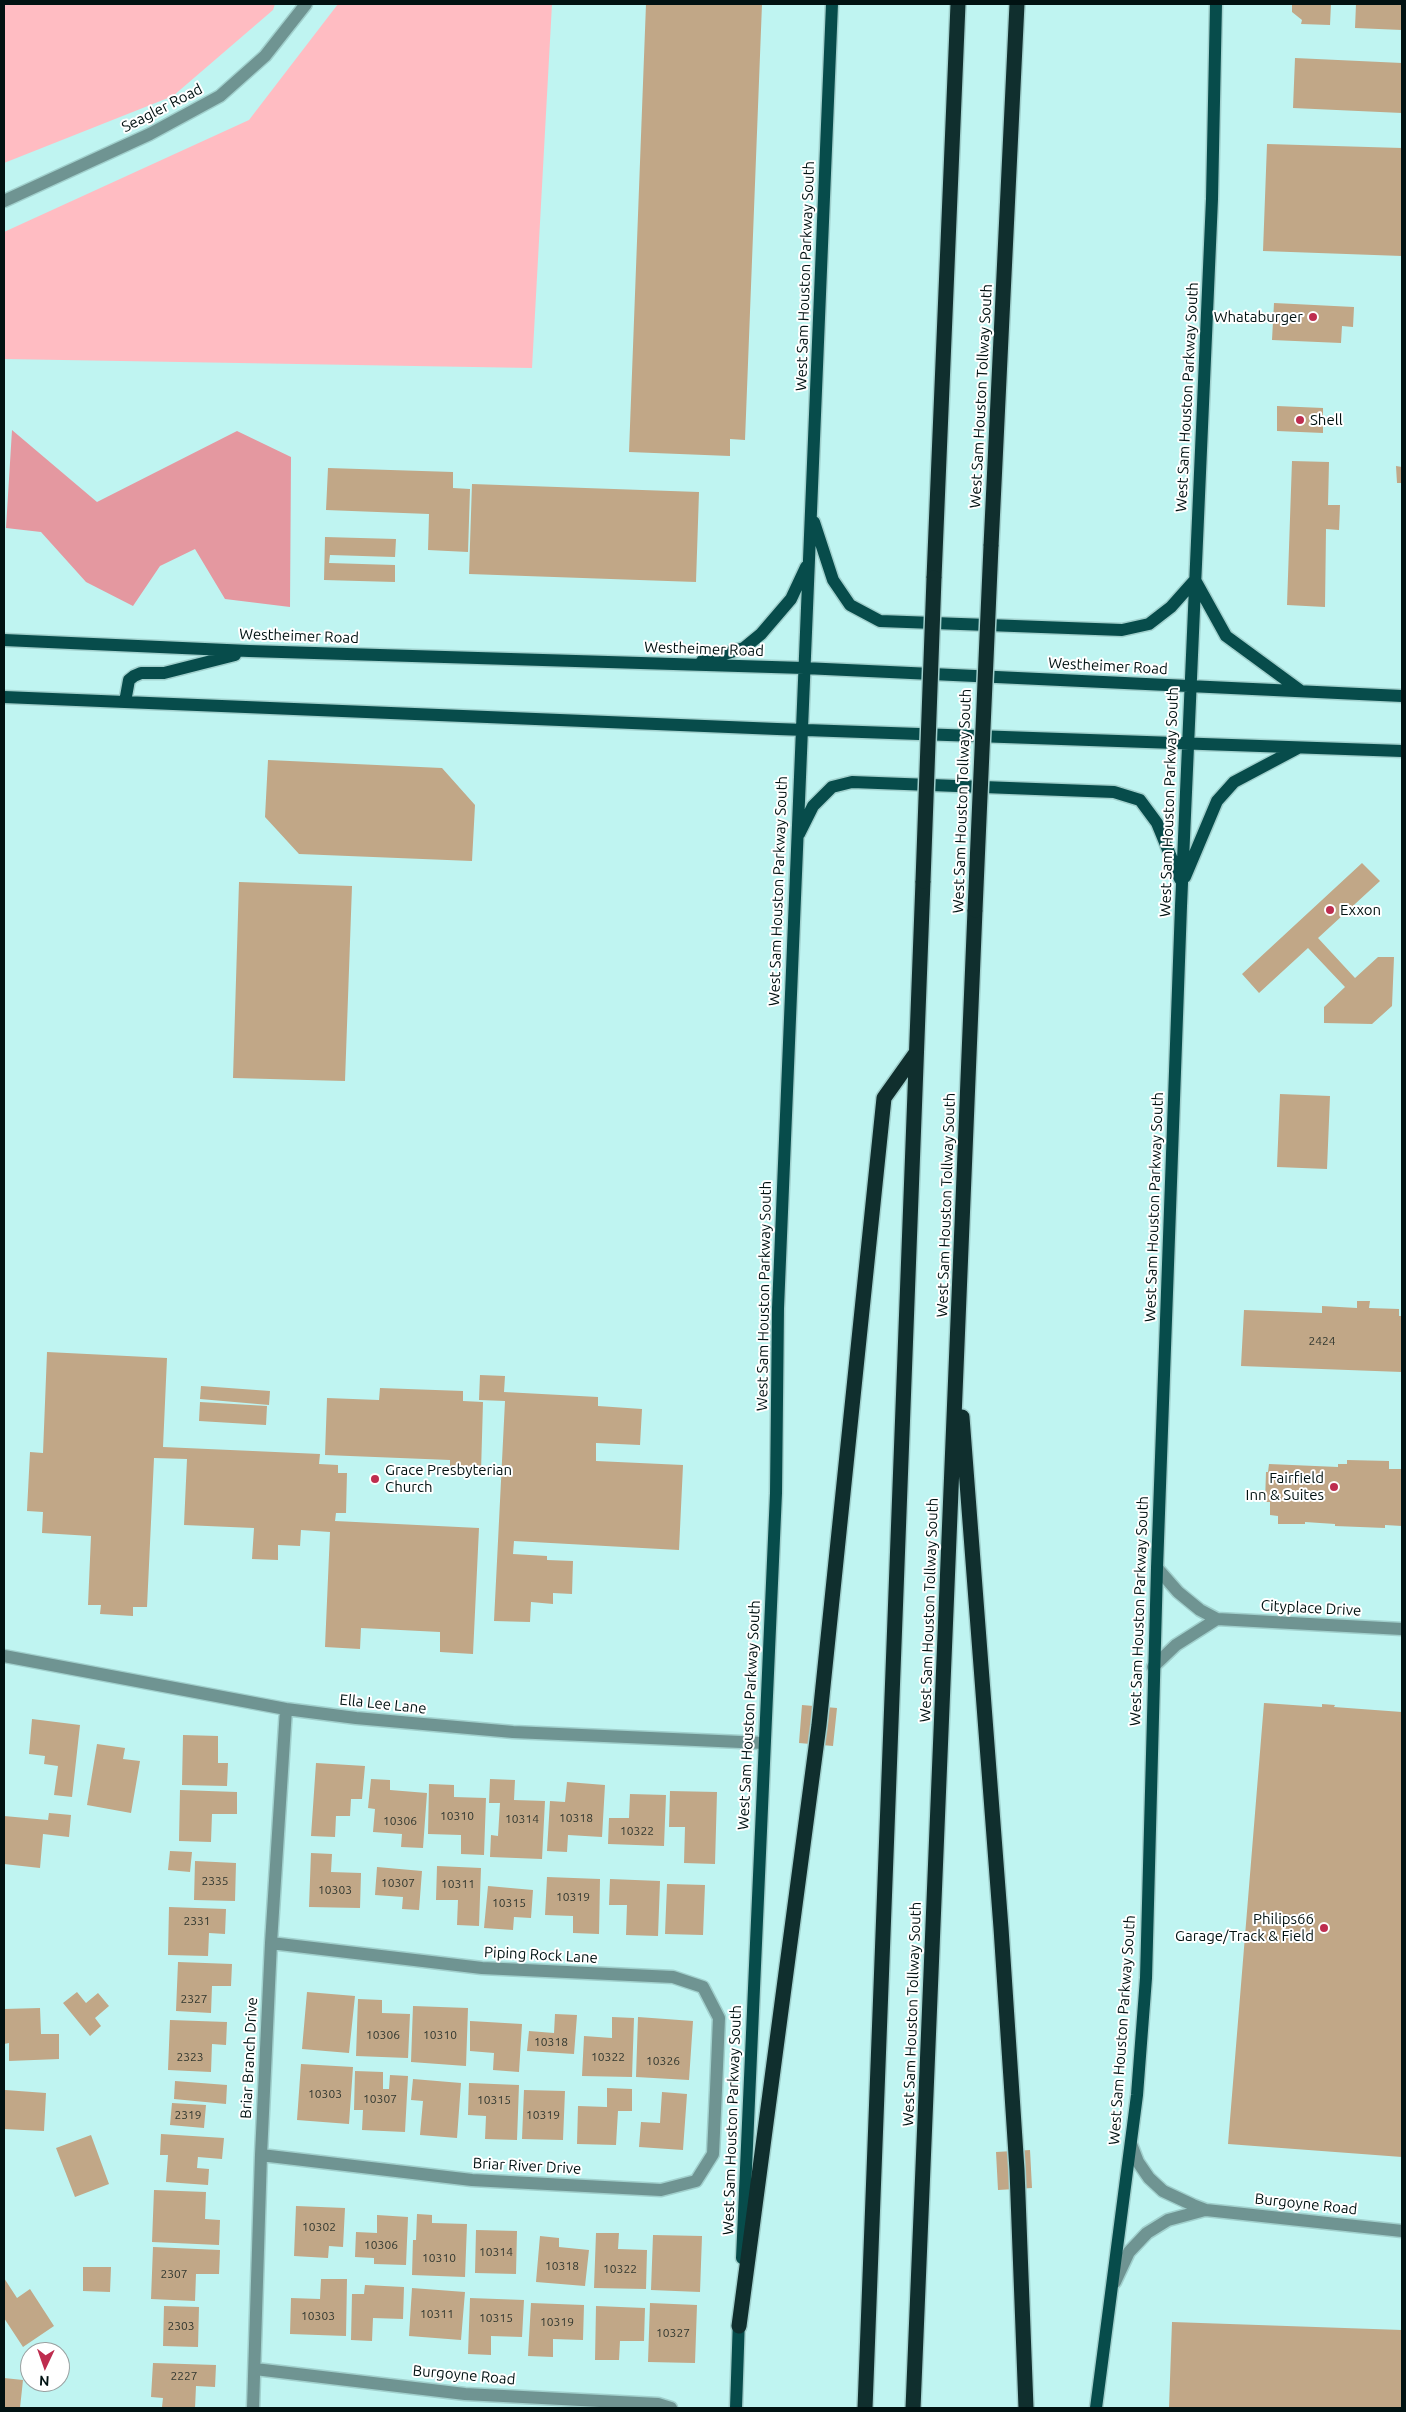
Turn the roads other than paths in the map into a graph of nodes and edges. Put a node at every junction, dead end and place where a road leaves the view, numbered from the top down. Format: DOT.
graph roads {
  1 [pos="306,4"];
  2 [pos="832,4"];
  3 [pos="958,4"];
  4 [pos="1018,4"];
  5 [pos="1216,4"];
  6 [pos="4,202"];
  7 [pos="812,515"];
  8 [pos="810,560"];
  9 [pos="1195,580"];
  10 [pos="4,640"];
  11 [pos="249,651"];
  12 [pos="693,664"];
  13 [pos="804,668"];
  14 [pos="1190,686"];
  15 [pos="1301,691"];
  16 [pos="1402,696"];
  17 [pos="4,697"];
  18 [pos="125,702"];
  19 [pos="801,730"];
  20 [pos="1188,745"];
  21 [pos="1299,748"];
  22 [pos="1402,751"];
  23 [pos="797,838"];
  24 [pos="1182,884"];
  25 [pos="916,1053"];
  26 [pos="957,1348"];
  27 [pos="1157,1568"];
  28 [pos="1217,1619"];
  29 [pos="1402,1629"];
  30 [pos="4,1656"];
  31 [pos="1153,1667"];
  32 [pos="286,1709"];
  33 [pos="764,1743"];
  34 [pos="270,1943"];
  35 [pos="716,2090"];
  36 [pos="1131,2144"];
  37 [pos="261,2155"];
  38 [pos="1206,2210"];
  39 [pos="1402,2231"];
  40 [pos="1110,2299"];
  41 [pos="739,2326"];
  42 [pos="255,2369"];
  43 [pos="253,2408"];
  44 [pos="671,2408"];
  45 [pos="736,2408"];
  46 [pos="865,2408"];
  47 [pos="913,2408"];
  48 [pos="1026,2408"];
  49 [pos="1096,2408"];
  1 -- 6 [label="street, Seagler Road"];
  2 -- 7 [label="main road, West Sam Houston Parkway South"];
  3 -- 25 [label="highway, bridge"];
  4 -- 26 [label="highway, West Sam Houston Tollway South, bridge"];
  5 -- 9 [label="main road, West Sam Houston Parkway South"];
  7 -- 8 [label="main road, West Sam Houston Parkway South"];
  7 -- 9 [label="main road"];
  8 -- 12 [label="main road"];
  8 -- 13 [label="main road, West Sam Houston Parkway South"];
  9 -- 14 [label="main road, West Sam Houston Parkway South"];
  9 -- 15 [label="main road"];
  10 -- 11 [label="main road, Westheimer Road"];
  11 -- 12 [label="main road, Westheimer Road"];
  11 -- 18 [label="main road"];
  12 -- 13 [label="main road, Westheimer Road"];
  13 -- 14 [label="main road, Westheimer Road"];
  13 -- 19 [label="main road, West Sam Houston Parkway South"];
  14 -- 15 [label="main road, Westheimer Road"];
  14 -- 20 [label="main road, West Sam Houston Parkway South"];
  15 -- 16 [label="main road, Westheimer Road"];
  17 -- 18 [label="main road"];
  18 -- 19 [label="main road"];
  19 -- 20 [label="main road"];
  19 -- 23 [label="main road, West Sam Houston Parkway South"];
  20 -- 21 [label="main road"];
  20 -- 24 [label="main road, West Sam Houston Parkway South"];
  21 -- 22 [label="main road"];
  21 -- 24 [label="main road"];
  23 -- 24 [label="main road"];
  23 -- 33 [label="main road, West Sam Houston Parkway South"];
  24 -- 27 [label="main road, West Sam Houston Parkway South"];
  25 -- 41 [label="highway"];
  25 -- 46 [label="highway"];
  26 -- 47 [label="highway, West Sam Houston Tollway South"];
  26 -- 48 [label="highway"];
  27 -- 28 [label="street, Cityplace Drive"];
  27 -- 31 [label="main road, West Sam Houston Parkway South"];
  28 -- 29 [label="street, Cityplace Drive"];
  28 -- 31 [label="street"];
  30 -- 32 [label="street, Ella Lee Lane"];
  31 -- 36 [label="main road, West Sam Houston Parkway South"];
  32 -- 33 [label="street, Ella Lee Lane"];
  32 -- 34 [label="street, Briar Branch Drive"];
  33 -- 41 [label="main road, West Sam Houston Parkway South"];
  34 -- 35 [label="street, Piping Rock Lane"];
  34 -- 37 [label="street, Briar Branch Drive"];
  35 -- 37 [label="street, Briar River Drive"];
  36 -- 38 [label="street, Burgoyne Road"];
  36 -- 40 [label="main road, West Sam Houston Parkway South"];
  37 -- 42 [label="street, Briar Branch Drive"];
  38 -- 39 [label="street, Burgoyne Road"];
  38 -- 40 [label="street, Burgoyne Road"];
  40 -- 49 [label="main road, West Sam Houston Parkway South"];
  41 -- 45 [label="main road, West Sam Houston Parkway South"];
  42 -- 43 [label="street, Briar Branch Drive"];
  42 -- 44 [label="street, Burgoyne Road"];
}
